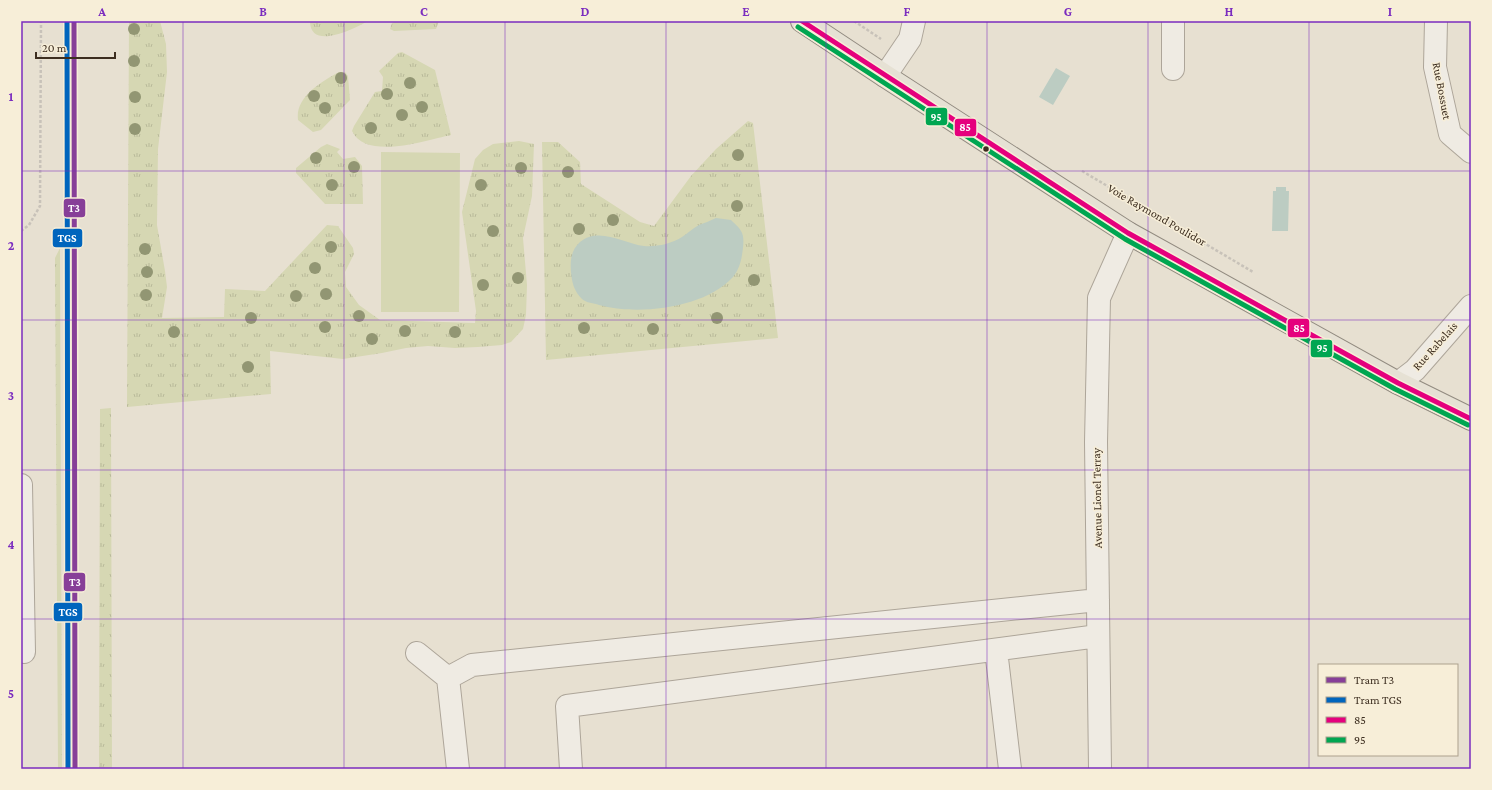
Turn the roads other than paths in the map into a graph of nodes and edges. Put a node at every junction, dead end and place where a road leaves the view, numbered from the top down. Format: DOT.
graph roads {
  1 [pos="802,21"];
  2 [pos="914,21"];
  3 [pos="1173,21"];
  4 [pos="1436,21"];
  5 [pos="1173,69"];
  6 [pos="885,76"];
  7 [pos="1471,152"];
  8 [pos="1128,233"];
  9 [pos="1471,306"];
  10 [pos="1398,383"];
  11 [pos="1471,419"];
  12 [pos="21,485"];
  13 [pos="1098,600"];
  14 [pos="1098,636"];
  15 [pos="996,650"];
  16 [pos="24,652"];
  17 [pos="417,653"];
  18 [pos="448,678"];
  19 [pos="458,769"];
  20 [pos="571,769"];
  21 [pos="1010,769"];
  22 [pos="1100,769"];
  1 -- 6 [label="main road"];
  2 -- 6 [label="street"];
  3 -- 5 [label="street"];
  4 -- 7 [label="street, Rue Bossuet"];
  6 -- 8 [label="main road"];
  8 -- 10 [label="main road"];
  8 -- 13 [label="street, Avenue Lionel Terray"];
  9 -- 10 [label="street, Rue Rabelais"];
  10 -- 11 [label="main road"];
  12 -- 16 [label="street"];
  13 -- 14 [label="street, Avenue Lionel Terray"];
  13 -- 18 [label="street"];
  14 -- 15 [label="street"];
  14 -- 22 [label="street, Avenue Lionel Terray"];
  15 -- 20 [label="street"];
  15 -- 21 [label="street"];
  17 -- 18 [label="street"];
  18 -- 19 [label="street"];
}
